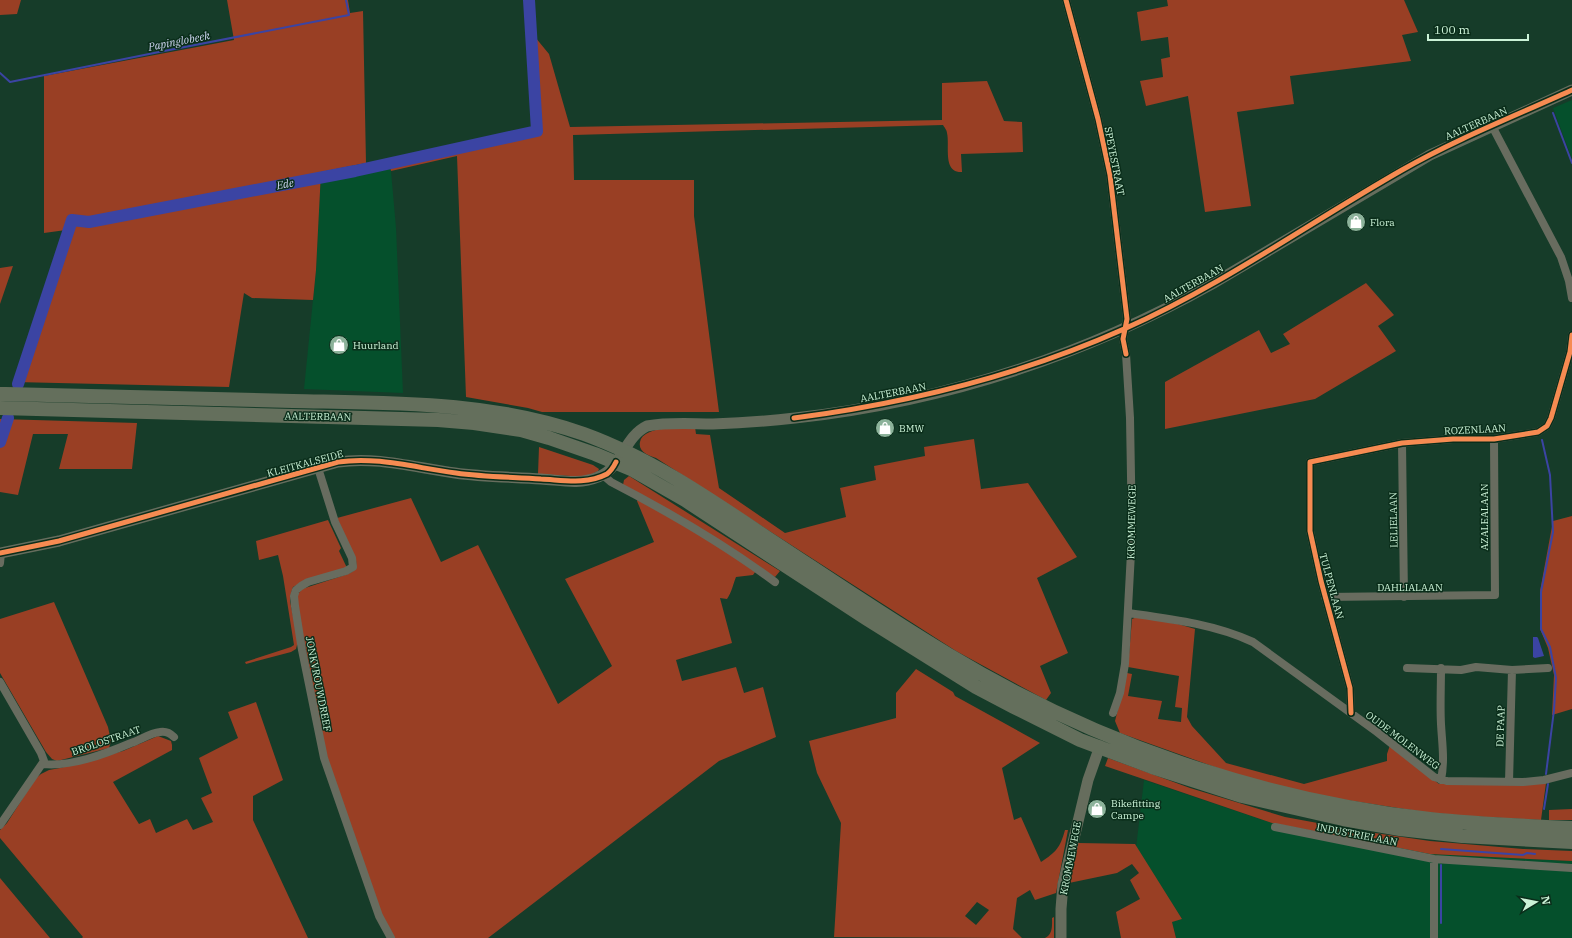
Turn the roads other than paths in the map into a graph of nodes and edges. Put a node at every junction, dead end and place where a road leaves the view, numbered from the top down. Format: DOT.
graph roads {
  1 [pos="1066,0"];
  2 [pos="1572,90"];
  3 [pos="1492,126"];
  4 [pos="1572,298"];
  5 [pos="1125,329"];
  6 [pos="1572,335"];
  7 [pos="0,394"];
  8 [pos="0,408"];
  9 [pos="1494,439"];
  10 [pos="1402,443"];
  11 [pos="620,457"];
  12 [pos="1310,462"];
  13 [pos="318,468"];
  14 [pos="603,475"];
  15 [pos="0,556"];
  16 [pos="775,582"];
  17 [pos="1495,596"];
  18 [pos="1325,597"];
  19 [pos="1404,597"];
  20 [pos="1128,613"];
  21 [pos="1407,668"];
  22 [pos="1441,668"];
  23 [pos="1548,668"];
  24 [pos="1512,670"];
  25 [pos="0,682"];
  26 [pos="1114,713"];
  27 [pos="1351,713"];
  28 [pos="174,736"];
  29 [pos="1102,741"];
  30 [pos="43,764"];
  31 [pos="1572,773"];
  32 [pos="1441,780"];
  33 [pos="1509,782"];
  34 [pos="0,825"];
  35 [pos="1275,827"];
  36 [pos="1572,828"];
  37 [pos="1572,842"];
  38 [pos="1434,859"];
  39 [pos="1572,868"];
  40 [pos="391,938"];
  41 [pos="1061,938"];
  42 [pos="1434,938"];
  1 -- 5 [label="street, SPEYESTRAAT"];
  2 -- 3 [label="main road, AALTERBAAN"];
  3 -- 4 [label="street"];
  3 -- 5 [label="main road, AALTERBAAN"];
  5 -- 11 [label="main road, AALTERBAAN"];
  5 -- 20 [label="street, KROMMEWEGE"];
  6 -- 9 [label="street, ROZENLAAN"];
  7 -- 11 [label="highway, AALTERBAAN"];
  8 -- 11 [label="highway, AALTERBAAN"];
  9 -- 10 [label="street, ROZENLAAN"];
  9 -- 17 [label="street, AZALEALAAN"];
  10 -- 12 [label="street, ROZENLAAN"];
  10 -- 19 [label="street, LELIELAAN"];
  11 -- 14 [label="main road, KLEITKALSEIDE"];
  11 -- 29 [label="highway"];
  12 -- 18 [label="street, TULPENLAAN"];
  13 -- 14 [label="main road, KLEITKALSEIDE"];
  13 -- 15 [label="main road, KLEITKALSEIDE"];
  13 -- 40 [label="street, JONKVROUWDREEF"];
  14 -- 16 [label="street"];
  17 -- 19 [label="street, DAHLIALAAN"];
  18 -- 19 [label="street, DAHLIALAAN"];
  18 -- 27 [label="street, TULPENLAAN"];
  20 -- 26 [label="street, KROMMEWEGE"];
  20 -- 27 [label="street, OUDE MOLENWEG"];
  21 -- 22 [label="street"];
  22 -- 24 [label="street"];
  22 -- 32 [label="street"];
  23 -- 24 [label="street"];
  24 -- 33 [label="street, DE PAAP"];
  25 -- 30 [label="street"];
  27 -- 32 [label="street, OUDE MOLENWEG"];
  28 -- 30 [label="street, BROLOSTRAAT"];
  29 -- 36 [label="highway"];
  29 -- 37 [label="highway"];
  29 -- 41 [label="main road, KROMMEWEGE"];
  30 -- 34 [label="street"];
  31 -- 33 [label="street, OUDE MOLENWEG"];
  32 -- 33 [label="street, OUDE MOLENWEG"];
  35 -- 38 [label="street, INDUSTRIELAAN"];
  38 -- 39 [label="street, INDUSTRIELAAN"];
  38 -- 42 [label="street"];
}
